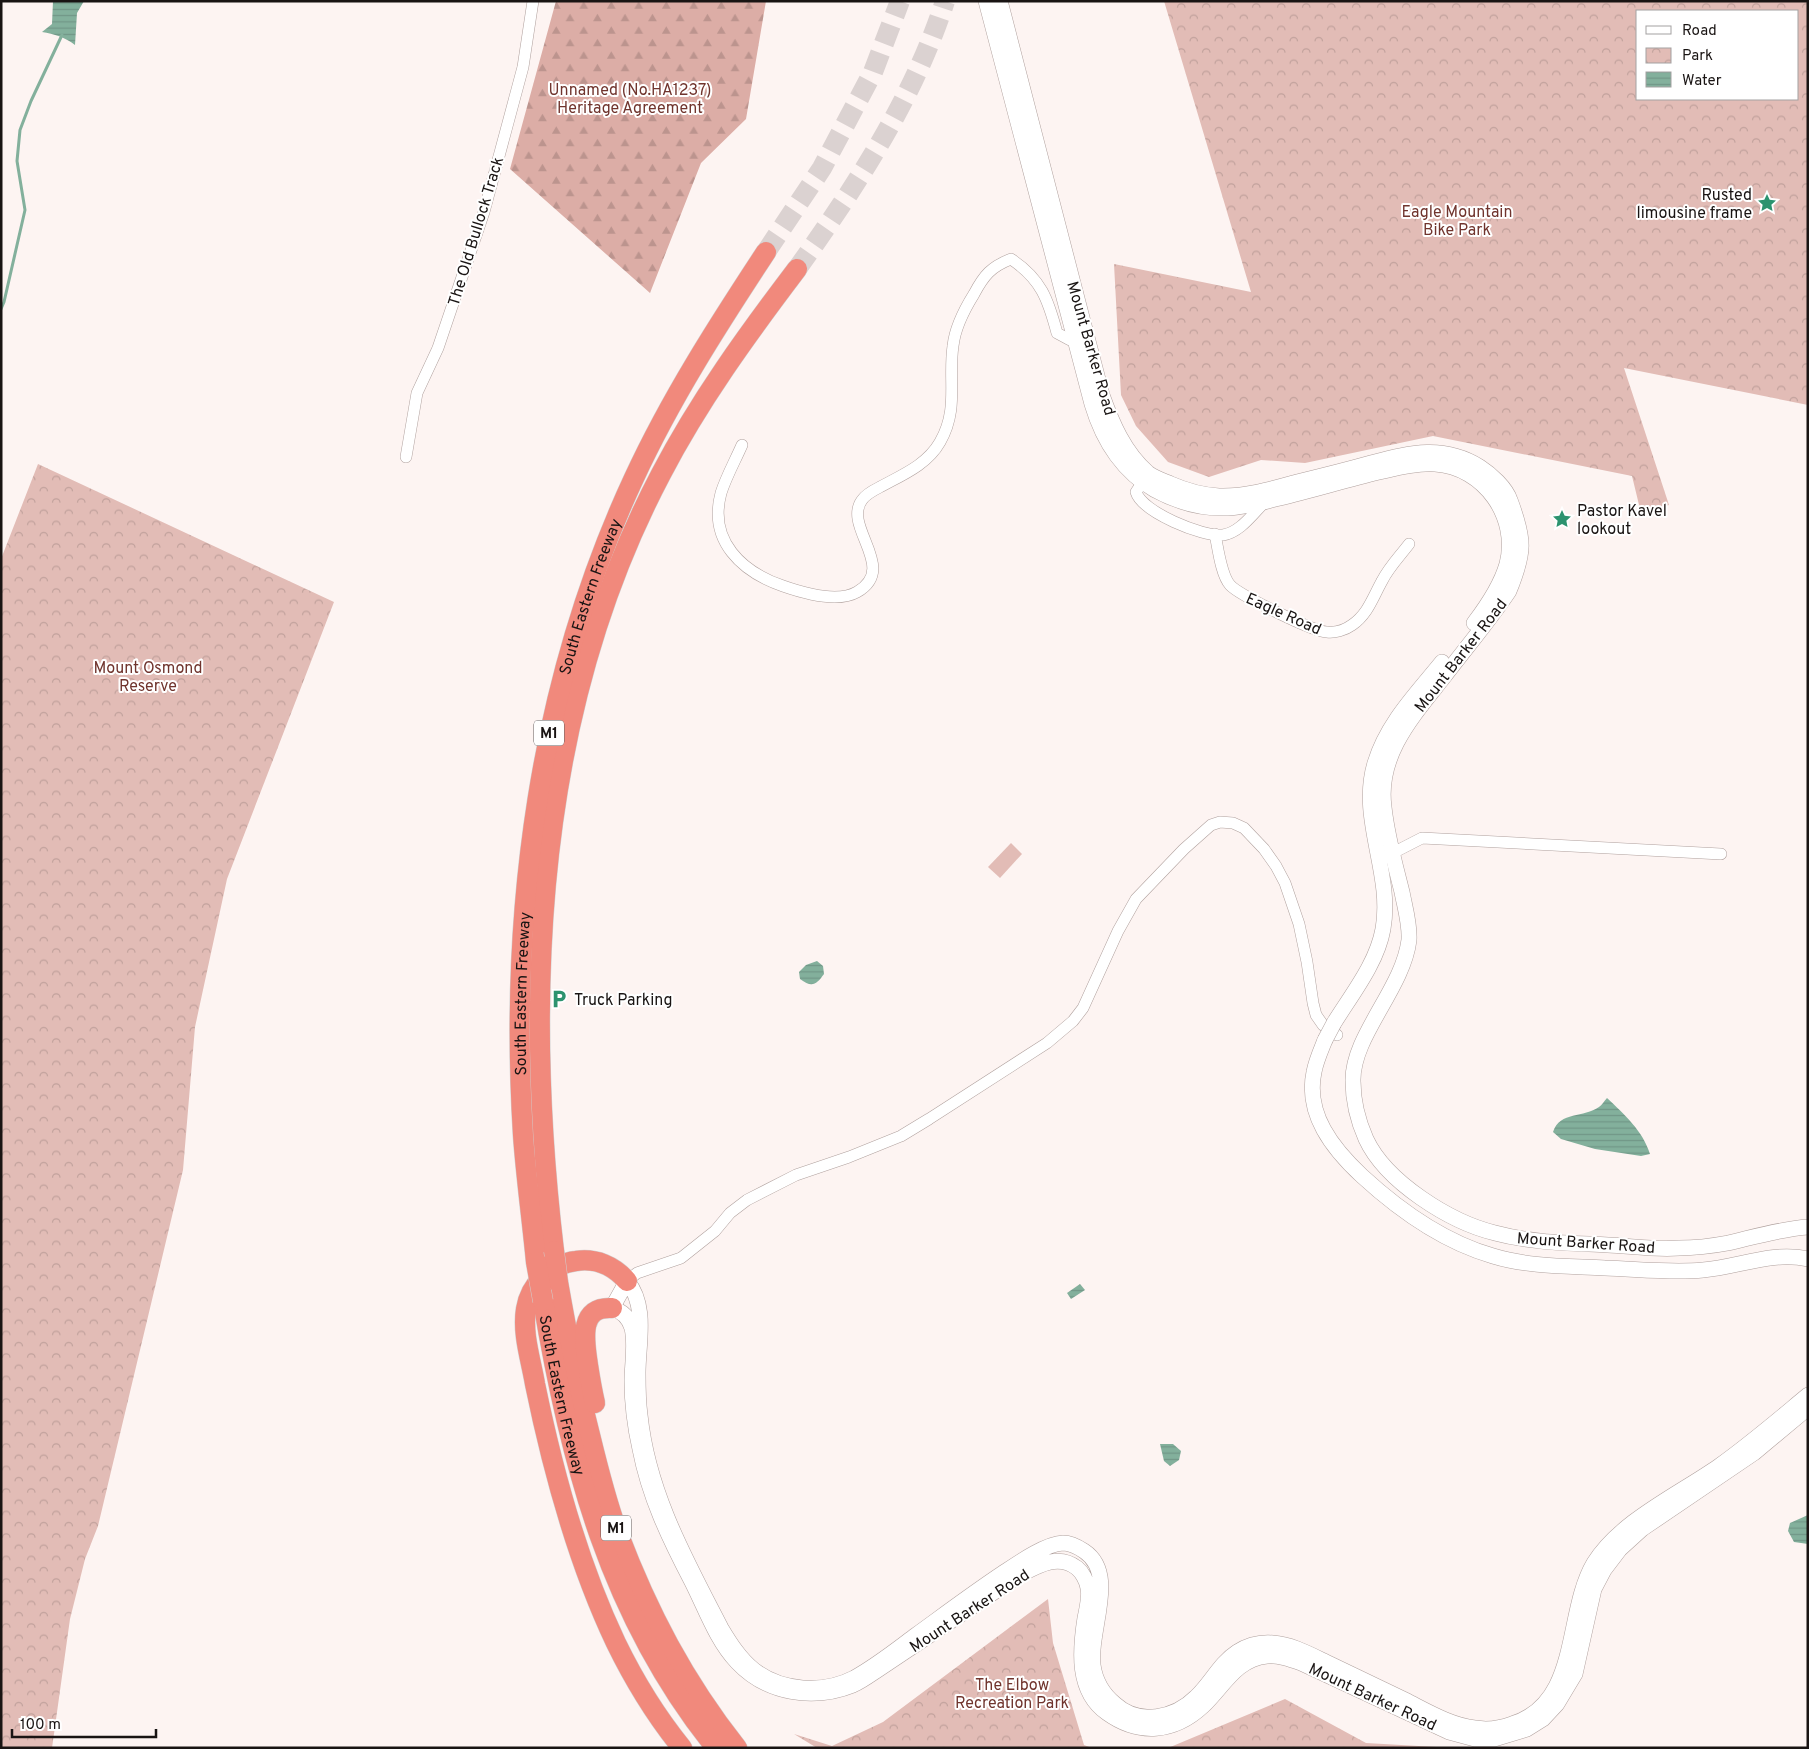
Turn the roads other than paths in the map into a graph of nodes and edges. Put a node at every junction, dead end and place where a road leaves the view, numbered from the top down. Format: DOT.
graph roads {
  1 [pos="533,1"];
  2 [pos="986,1"];
  3 [pos="1000,1"];
  4 [pos="766,252"];
  5 [pos="797,269"];
  6 [pos="1081,339"];
  7 [pos="742,445"];
  8 [pos="406,457"];
  9 [pos="1145,478"];
  10 [pos="1266,502"];
  11 [pos="1215,534"];
  12 [pos="1409,544"];
  13 [pos="1721,854"];
  14 [pos="1386,857"];
  15 [pos="1332,1032"];
  16 [pos="1808,1227"];
  17 [pos="1808,1259"];
  18 [pos="629,1278"];
  19 [pos="612,1308"];
  20 [pos="1808,1395"];
  21 [pos="1808,1408"];
  22 [pos="709,1713"];
  23 [pos="682,1748"];
  24 [pos="716,1748"];
  25 [pos="737,1748"];
  1 -- 8 [label="street, The Old Bullock Track"];
  2 -- 6 [label="main road, Mount Barker Road"];
  3 -- 6 [label="main road, Mount Barker Road"];
  4 -- 24 [label="highway, South Eastern Freeway / M1, bridge"];
  5 -- 22 [label="highway, South Eastern Freeway / M1, bridge"];
  6 -- 7 [label="street"];
  6 -- 9 [label="main road, Mount Barker Road"];
  9 -- 10 [label="main road, Mount Barker Road"];
  9 -- 11 [label="street"];
  9 -- 14 [label="main road, Mount Barker Road"];
  10 -- 11 [label="street"];
  10 -- 14 [label="main road, Mount Barker Road"];
  11 -- 12 [label="street, Eagle Road"];
  13 -- 14 [label="street"];
  14 -- 15 [label="main road, Mount Barker Road"];
  14 -- 16 [label="main road, Mount Barker Road"];
  15 -- 17 [label="main road, Mount Barker Road"];
  15 -- 18 [label="street"];
  18 -- 19 [label="main road"];
  18 -- 20 [label="main road, Mount Barker Road"];
  18 -- 23 [label="highway"];
  19 -- 21 [label="main road, Mount Barker Road"];
  19 -- 22 [label="highway"];
  22 -- 25 [label="highway, South Eastern Freeway / M1"];
}
